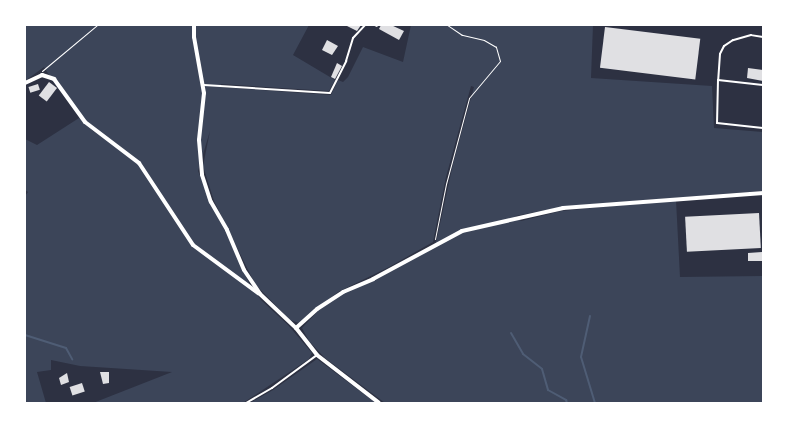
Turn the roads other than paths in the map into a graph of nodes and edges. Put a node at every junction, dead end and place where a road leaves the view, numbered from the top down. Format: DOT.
graph roads {
  1 [pos="194,25"];
  2 [pos="365,25"];
  3 [pos="763,37"];
  4 [pos="718,80"];
  5 [pos="25,83"];
  6 [pos="204,85"];
  7 [pos="763,85"];
  8 [pos="763,128"];
  9 [pos="763,193"];
  10 [pos="260,294"];
  11 [pos="296,328"];
  12 [pos="317,355"];
  13 [pos="246,403"];
  14 [pos="379,403"];
  1 -- 6 [label="street"];
  2 -- 6 [label="lane"];
  3 -- 4 [label="lane"];
  4 -- 7 [label="lane"];
  4 -- 8 [label="lane"];
  5 -- 10 [label="street"];
  6 -- 10 [label="street"];
  9 -- 11 [label="street"];
  10 -- 11 [label="street"];
  11 -- 12 [label="street"];
  12 -- 13 [label="lane"];
  12 -- 14 [label="street"];
}
